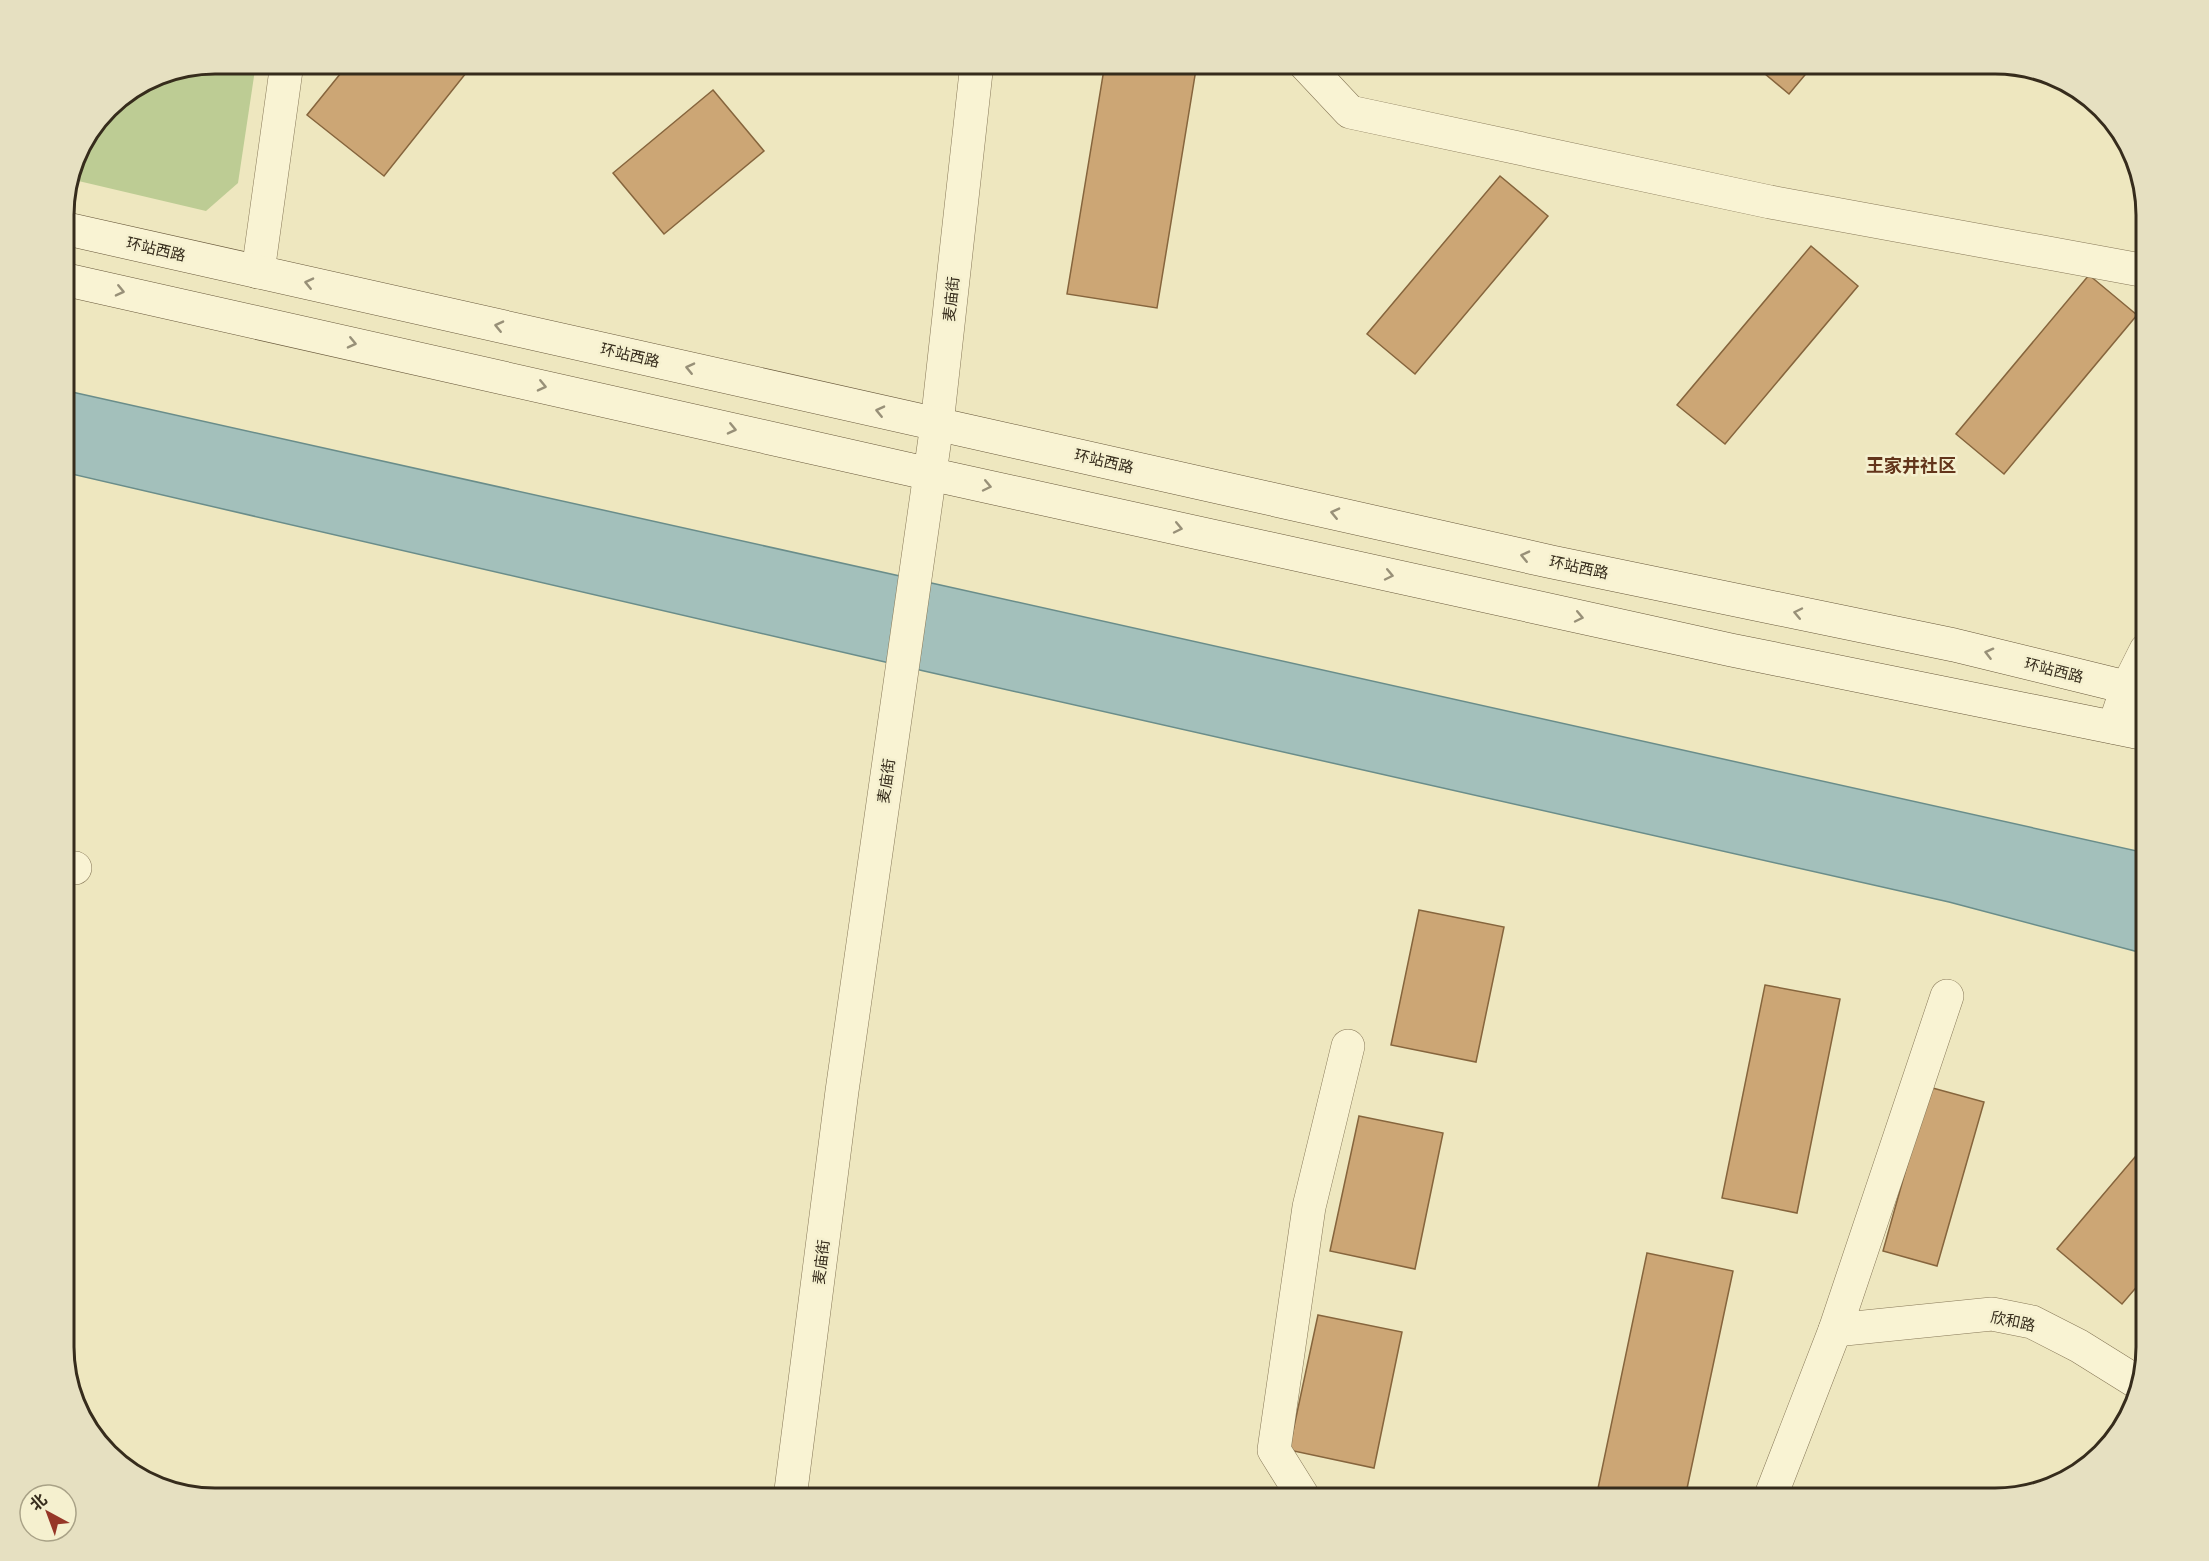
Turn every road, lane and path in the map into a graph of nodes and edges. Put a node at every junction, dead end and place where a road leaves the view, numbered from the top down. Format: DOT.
graph roads {
  1 [pos="285,74"];
  2 [pos="976,74"];
  3 [pos="1314,74"];
  4 [pos="74,230"];
  5 [pos="2136,269"];
  6 [pos="258,272"];
  7 [pos="74,281"];
  8 [pos="937,424"];
  9 [pos="930,474"];
  10 [pos="2136,690"];
  11 [pos="2136,692"];
  12 [pos="2114,727"];
  13 [pos="2136,732"];
  14 [pos="1947,996"];
  15 [pos="1348,1046"];
  16 [pos="1835,1330"];
  17 [pos="2132,1379"];
  18 [pos="791,1488"];
  19 [pos="1298,1488"];
  20 [pos="1774,1488"];
  1 -- 6 [label="main road"];
  2 -- 8 [label="main road, 麦庙街"];
  3 -- 5 [label="main road"];
  4 -- 6 [label="main road, 环站西路"];
  8 -- 6 [label="main road, 环站西路, one-way"];
  7 -- 9 [label="main road, one-way"];
  8 -- 9 [label="main road, 麦庙街"];
  10 -- 8 [label="main road, 环站西路, one-way"];
  9 -- 12 [label="main road, one-way"];
  9 -- 18 [label="main road, 麦庙街"];
  11 -- 12 [label="main road"];
  12 -- 13 [label="main road"];
  14 -- 16 [label="main road"];
  15 -- 19 [label="main road"];
  16 -- 17 [label="main road, 欣和路"];
  16 -- 20 [label="main road"];
}
